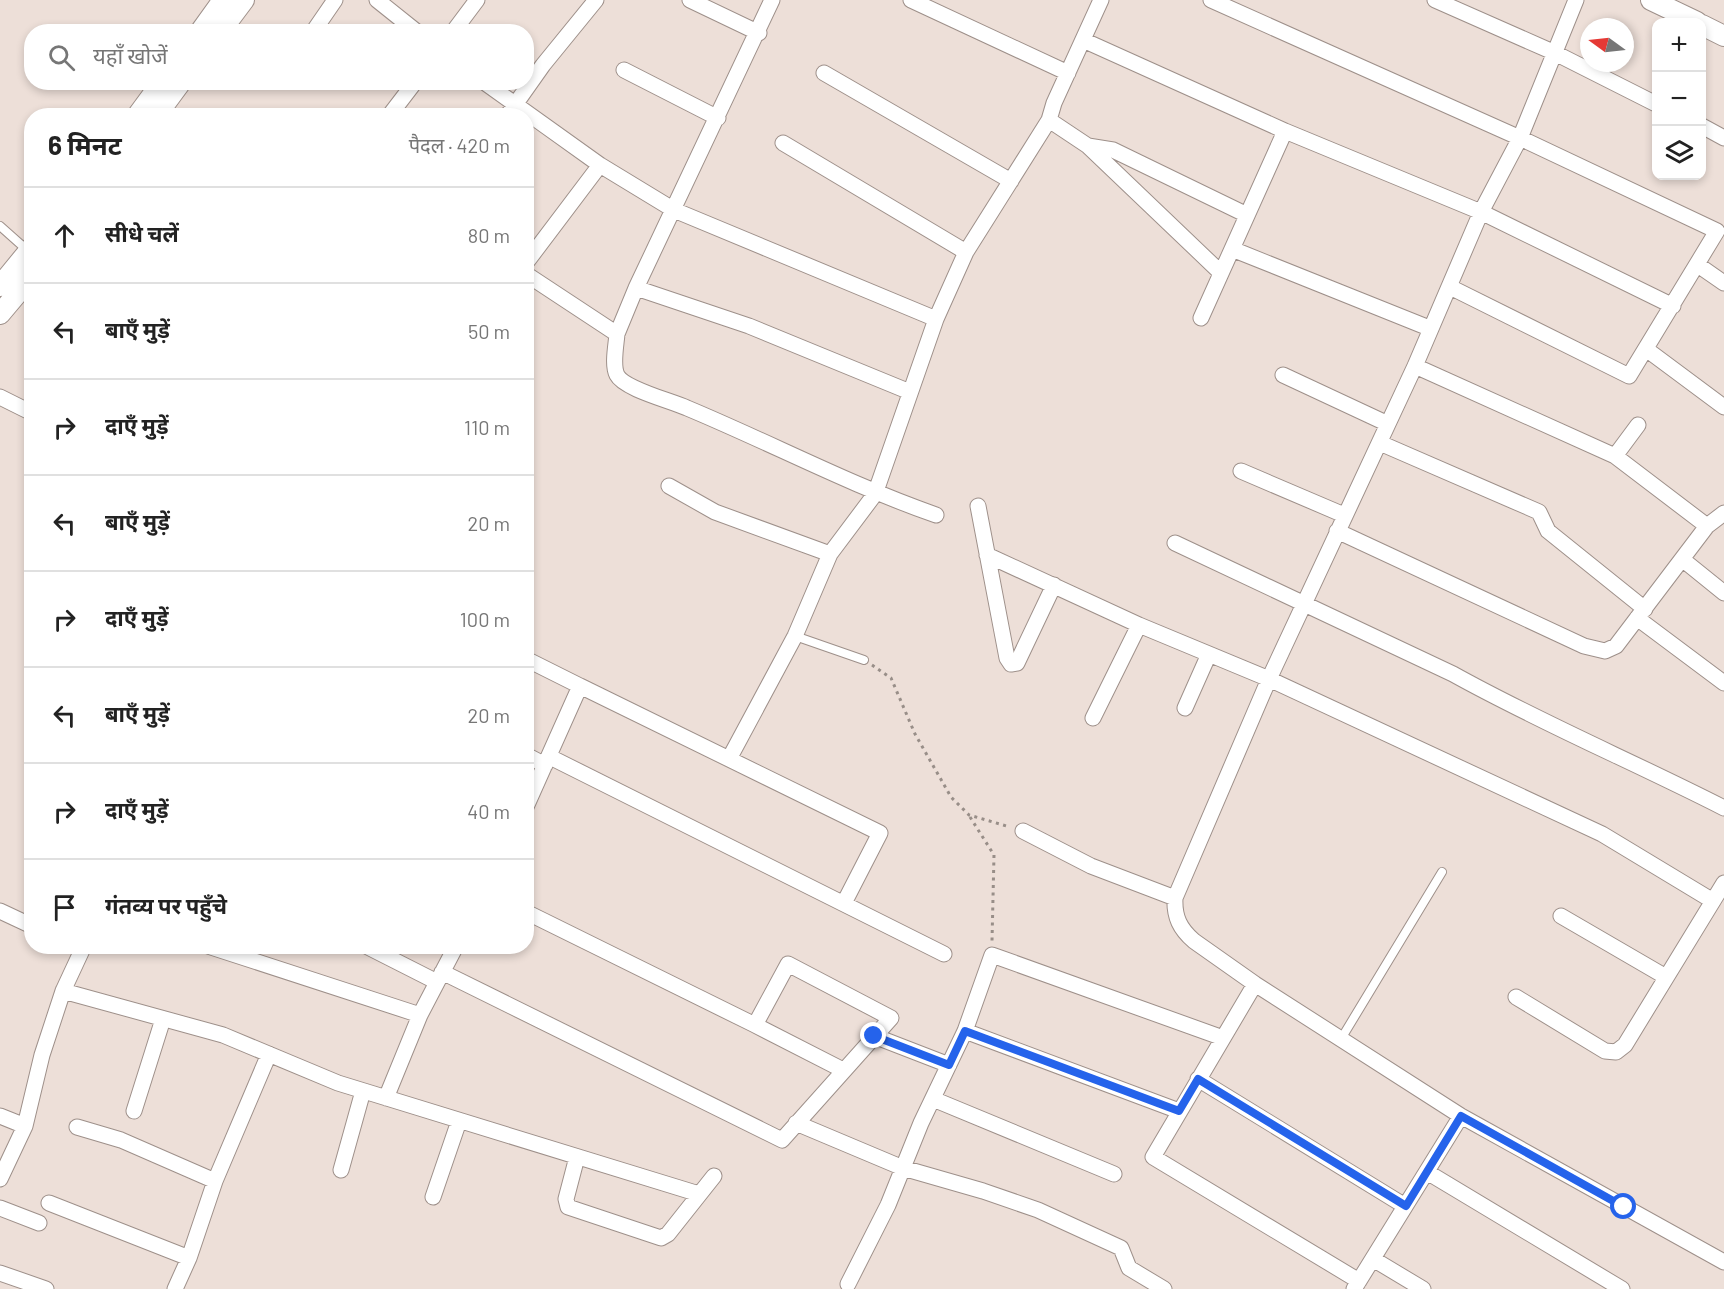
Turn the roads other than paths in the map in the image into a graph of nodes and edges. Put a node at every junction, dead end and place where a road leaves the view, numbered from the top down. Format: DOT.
graph roads {
  1 [pos="223,0"];
  2 [pos="244,0"];
  3 [pos="335,0"];
  4 [pos="377,0"];
  5 [pos="477,0"];
  6 [pos="596,0"];
  7 [pos="690,0"];
  8 [pos="772,0"];
  9 [pos="911,0"];
  10 [pos="1101,0"];
  11 [pos="1211,0"];
  12 [pos="1435,0"];
  13 [pos="1576,0"];
  14 [pos="1651,0"];
  15 [pos="1689,18"];
  16 [pos="206,24"];
  17 [pos="226,24"];
  18 [pos="318,24"];
  19 [pos="407,24"];
  20 [pos="459,24"];
  21 [pos="1706,27"];
  22 [pos="759,33"];
  23 [pos="1724,36"];
  24 [pos="1083,40"];
  25 [pos="1553,52"];
  26 [pos="624,70"];
  27 [pos="824,73"];
  28 [pos="1068,73"];
  29 [pos="534,81"];
  30 [pos="156,90"];
  31 [pos="175,90"];
  32 [pos="409,90"];
  33 [pos="491,90"];
  34 [pos="527,90"];
  35 [pos="1652,102"];
  36 [pos="143,108"];
  37 [pos="162,108"];
  38 [pos="395,108"];
  39 [pos="508,108"];
  40 [pos="513,108"];
  41 [pos="718,118"];
  42 [pos="1049,120"];
  43 [pos="534,125"];
  44 [pos="1706,129"];
  45 [pos="1285,131"];
  46 [pos="1520,138"];
  47 [pos="1724,138"];
  48 [pos="783,143"];
  49 [pos="1088,146"];
  50 [pos="600,165"];
  51 [pos="1011,181"];
  52 [pos="674,210"];
  53 [pos="1481,212"];
  54 [pos="1247,216"];
  55 [pos="0,226"];
  56 [pos="24,244"];
  57 [pos="1232,249"];
  58 [pos="534,252"];
  59 [pos="966,252"];
  60 [pos="24,256"];
  61 [pos="1698,265"];
  62 [pos="1221,273"];
  63 [pos="534,279"];
  64 [pos="1724,283"];
  65 [pos="0,286"];
  66 [pos="24,286"];
  67 [pos="1450,287"];
  68 [pos="636,288"];
  69 [pos="1673,306"];
  70 [pos="0,314"];
  71 [pos="1201,318"];
  72 [pos="936,319"];
  73 [pos="1430,328"];
  74 [pos="617,334"];
  75 [pos="1646,349"];
  76 [pos="1415,366"];
  77 [pos="1283,375"];
  78 [pos="910,392"];
  79 [pos="0,397"];
  80 [pos="1724,407"];
  81 [pos="24,409"];
  82 [pos="1388,424"];
  83 [pos="1638,425"];
  84 [pos="1380,443"];
  85 [pos="1615,456"];
  86 [pos="1241,471"];
  87 [pos="669,486"];
  88 [pos="875,494"];
  89 [pos="978,506"];
  90 [pos="1724,513"];
  91 [pos="936,515"];
  92 [pos="1344,515"];
  93 [pos="1707,526"];
  94 [pos="1337,531"];
  95 [pos="1175,543"];
  96 [pos="830,554"];
  97 [pos="987,555"];
  98 [pos="1682,559"];
  99 [pos="1054,585"];
  100 [pos="1724,593"];
  101 [pos="1304,603"];
  102 [pos="1641,614"];
  103 [pos="1139,625"];
  104 [pos="795,636"];
  105 [pos="1209,654"];
  106 [pos="864,660"];
  107 [pos="534,663"];
  108 [pos="1269,679"];
  109 [pos="1724,683"];
  110 [pos="580,686"];
  111 [pos="1185,708"];
  112 [pos="1093,718"];
  113 [pos="534,757"];
  114 [pos="729,759"];
  115 [pos="547,761"];
  116 [pos="534,789"];
  117 [pos="1724,808"];
  118 [pos="1023,831"];
  119 [pos="1442,872"];
  120 [pos="1724,883"];
  121 [pos="1175,898"];
  122 [pos="1713,900"];
  123 [pos="844,903"];
  124 [pos="0,911"];
  125 [pos="534,916"];
  126 [pos="1561,916"];
  127 [pos="24,922"];
  128 [pos="79,954"];
  129 [pos="233,954"];
  130 [pos="385,954"];
  131 [pos="452,954"];
  132 [pos="944,954"];
  133 [pos="440,977"];
  134 [pos="1666,977"];
  135 [pos="1255,984"];
  136 [pos="63,991"];
  137 [pos="1516,997"];
  138 [pos="420,1015"];
  139 [pos="164,1019"];
  140 [pos="755,1025"];
  141 [pos="965,1031"];
  142 [pos="874,1036"];
  143 [pos="1223,1038"];
  144 [pos="1341,1039"];
  145 [pos="269,1054"];
  146 [pos="949,1065"];
  147 [pos="843,1071"];
  148 [pos="1198,1079"];
  149 [pos="363,1090"];
  150 [pos="386,1098"];
  151 [pos="933,1099"];
  152 [pos="135,1111"];
  153 [pos="1179,1111"];
  154 [pos="0,1116"];
  155 [pos="1461,1116"];
  156 [pos="459,1121"];
  157 [pos="796,1123"];
  158 [pos="25,1126"];
  159 [pos="77,1127"];
  160 [pos="577,1157"];
  161 [pos="903,1168"];
  162 [pos="341,1170"];
  163 [pos="1427,1172"];
  164 [pos="1114,1174"];
  165 [pos="714,1176"];
  166 [pos="0,1179"];
  167 [pos="215,1181"];
  168 [pos="699,1194"];
  169 [pos="433,1197"];
  170 [pos="49,1203"];
  171 [pos="1406,1206"];
  172 [pos="0,1208"];
  173 [pos="39,1223"];
  174 [pos="189,1258"];
  175 [pos="1372,1259"];
  176 [pos="1724,1262"];
  177 [pos="0,1273"];
  178 [pos="848,1284"];
  179 [pos="1357,1285"];
  180 [pos="46,1289"];
  181 [pos="175,1289"];
  182 [pos="1164,1289"];
  183 [pos="1423,1289"];
  184 [pos="1622,1289"];
  1 -- 16 [label="street"];
  2 -- 17 [label="street"];
  3 -- 18 [label="street"];
  4 -- 19 [label="street"];
  5 -- 20 [label="street"];
  6 -- 29 [label="street"];
  7 -- 22 [label="street"];
  8 -- 22 [label="street"];
  9 -- 28 [label="street"];
  10 -- 24 [label="street"];
  11 -- 46 [label="street"];
  12 -- 25 [label="street"];
  13 -- 25 [label="street"];
  14 -- 15 [label="street"];
  21 -- 23 [label="street"];
  22 -- 41 [label="street"];
  24 -- 28 [label="street"];
  24 -- 45 [label="street"];
  25 -- 35 [label="street"];
  25 -- 46 [label="street"];
  26 -- 41 [label="street"];
  27 -- 51 [label="street"];
  28 -- 42 [label="street"];
  30 -- 36 [label="street"];
  31 -- 37 [label="street"];
  32 -- 38 [label="street"];
  33 -- 39 [label="street"];
  34 -- 40 [label="street"];
  41 -- 52 [label="street"];
  42 -- 49 [label="street"];
  42 -- 51 [label="street"];
  43 -- 50 [label="street"];
  44 -- 47 [label="street"];
  45 -- 53 [label="street"];
  45 -- 54 [label="street"];
  46 -- 53 [label="street"];
  46 -- 61 [label="street"];
  48 -- 59 [label="street"];
  49 -- 54 [label="street"];
  49 -- 62 [label="street"];
  50 -- 52 [label="street"];
  50 -- 58 [label="street"];
  51 -- 59 [label="street"];
  52 -- 68 [label="street"];
  52 -- 72 [label="street"];
  53 -- 67 [label="street"];
  53 -- 69 [label="street"];
  54 -- 57 [label="street"];
  55 -- 56 [label="lane"];
  57 -- 62 [label="street"];
  57 -- 73 [label="street"];
  59 -- 72 [label="street"];
  60 -- 65 [label="street"];
  61 -- 64 [label="street"];
  61 -- 69 [label="street"];
  62 -- 71 [label="street"];
  63 -- 74 [label="street"];
  66 -- 70 [label="street"];
  67 -- 73 [label="street"];
  67 -- 75 [label="street"];
  68 -- 74 [label="street"];
  68 -- 78 [label="street"];
  69 -- 75 [label="street"];
  72 -- 78 [label="street"];
  73 -- 76 [label="street"];
  74 -- 88 [label="street"];
  75 -- 80 [label="street"];
  76 -- 82 [label="street"];
  76 -- 85 [label="street"];
  77 -- 82 [label="street"];
  78 -- 88 [label="street"];
  79 -- 81 [label="street"];
  82 -- 84 [label="street"];
  83 -- 85 [label="street"];
  84 -- 92 [label="street"];
  84 -- 102 [label="street"];
  85 -- 93 [label="street"];
  86 -- 92 [label="street"];
  87 -- 96 [label="street"];
  88 -- 91 [label="street"];
  88 -- 96 [label="street"];
  89 -- 97 [label="street"];
  90 -- 93 [label="street"];
  92 -- 94 [label="street"];
  93 -- 98 [label="street"];
  94 -- 101 [label="street"];
  94 -- 102 [label="street"];
  95 -- 101 [label="street"];
  96 -- 104 [label="street"];
  97 -- 99 [label="street"];
  97 -- 99 [label="street"];
  98 -- 100 [label="street"];
  98 -- 102 [label="street"];
  99 -- 103 [label="street"];
  101 -- 108 [label="street"];
  101 -- 117 [label="street"];
  102 -- 109 [label="street"];
  103 -- 105 [label="street"];
  103 -- 112 [label="street"];
  104 -- 106 [label="lane"];
  104 -- 114 [label="street"];
  105 -- 108 [label="street"];
  105 -- 111 [label="street"];
  107 -- 110 [label="street"];
  108 -- 121 [label="street"];
  108 -- 122 [label="street"];
  110 -- 114 [label="street"];
  110 -- 115 [label="street"];
  113 -- 115 [label="street"];
  114 -- 123 [label="street"];
  115 -- 116 [label="street"];
  115 -- 123 [label="street"];
  118 -- 121 [label="street"];
  119 -- 144 [label="lane"];
  120 -- 122 [label="street"];
  121 -- 135 [label="street"];
  122 -- 134 [label="street"];
  123 -- 132 [label="street"];
  124 -- 127 [label="street"];
  125 -- 140 [label="street"];
  126 -- 134 [label="street"];
  128 -- 136 [label="street"];
  129 -- 138 [label="street"];
  130 -- 133 [label="street"];
  131 -- 133 [label="street"];
  133 -- 138 [label="street"];
  133 -- 157 [label="street"];
  134 -- 137 [label="street"];
  135 -- 143 [label="street"];
  135 -- 144 [label="street"];
  136 -- 139 [label="street"];
  136 -- 158 [label="street"];
  138 -- 150 [label="street"];
  139 -- 145 [label="street"];
  139 -- 152 [label="street"];
  140 -- 142 [label="street"];
  140 -- 147 [label="street"];
  141 -- 143 [label="street"];
  141 -- 146 [label="street"];
  141 -- 153 [label="street"];
  142 -- 146 [label="street"];
  142 -- 147 [label="street"];
  143 -- 148 [label="street"];
  144 -- 155 [label="street"];
  145 -- 149 [label="street"];
  145 -- 167 [label="street"];
  146 -- 151 [label="street"];
  147 -- 157 [label="street"];
  148 -- 153 [label="street"];
  148 -- 171 [label="street"];
  149 -- 150 [label="street"];
  149 -- 162 [label="street"];
  150 -- 156 [label="street"];
  151 -- 161 [label="street"];
  151 -- 164 [label="street"];
  153 -- 179 [label="street"];
  154 -- 158 [label="street"];
  155 -- 163 [label="street"];
  155 -- 176 [label="street"];
  156 -- 160 [label="street"];
  156 -- 169 [label="street"];
  157 -- 161 [label="street"];
  158 -- 166 [label="street"];
  159 -- 167 [label="street"];
  160 -- 168 [label="street"];
  160 -- 168 [label="street"];
  161 -- 178 [label="street"];
  161 -- 182 [label="street"];
  163 -- 171 [label="street"];
  163 -- 184 [label="street"];
  165 -- 168 [label="street"];
  167 -- 174 [label="street"];
  170 -- 174 [label="street"];
  171 -- 175 [label="street"];
  172 -- 173 [label="street"];
  174 -- 181 [label="street"];
  175 -- 179 [label="street"];
  175 -- 183 [label="street"];
  177 -- 180 [label="street"];
}
